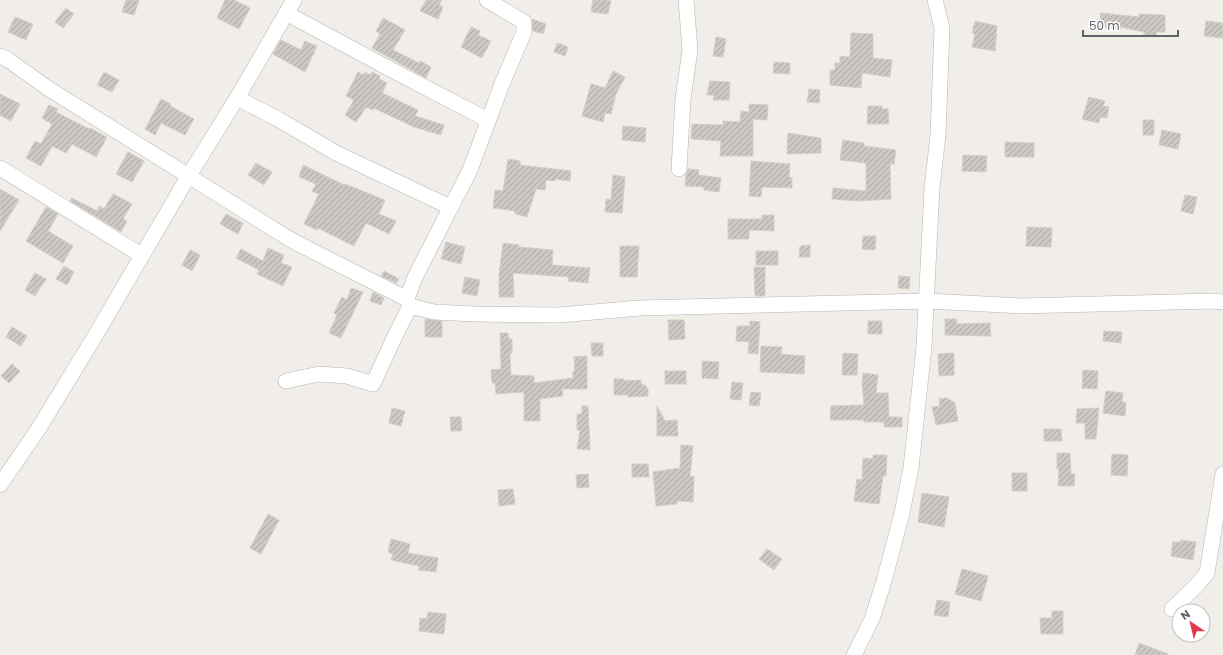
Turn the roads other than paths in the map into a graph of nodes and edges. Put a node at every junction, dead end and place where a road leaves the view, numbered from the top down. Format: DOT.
graph roads {
  1 [pos="294,0"];
  2 [pos="487,0"];
  3 [pos="686,0"];
  4 [pos="936,0"];
  5 [pos="286,13"];
  6 [pos="0,56"];
  7 [pos="237,98"];
  8 [pos="488,120"];
  9 [pos="0,168"];
  10 [pos="679,169"];
  11 [pos="188,177"];
  12 [pos="450,207"];
  13 [pos="141,255"];
  14 [pos="927,301"];
  15 [pos="1223,302"];
  16 [pos="408,303"];
  17 [pos="286,381"];
  18 [pos="1223,474"];
  19 [pos="0,485"];
  20 [pos="1178,603"];
  21 [pos="854,655"];
  1 -- 5 [label="street"];
  2 -- 8 [label="street"];
  3 -- 10 [label="street"];
  4 -- 14 [label="street"];
  5 -- 7 [label="street"];
  5 -- 8 [label="street"];
  6 -- 11 [label="street"];
  7 -- 11 [label="street"];
  7 -- 12 [label="street"];
  8 -- 12 [label="street"];
  9 -- 13 [label="street"];
  11 -- 13 [label="street"];
  11 -- 16 [label="street"];
  12 -- 16 [label="street"];
  13 -- 19 [label="street"];
  14 -- 15 [label="street"];
  14 -- 16 [label="street"];
  14 -- 21 [label="street"];
  16 -- 17 [label="street"];
  18 -- 20 [label="street"];
}
